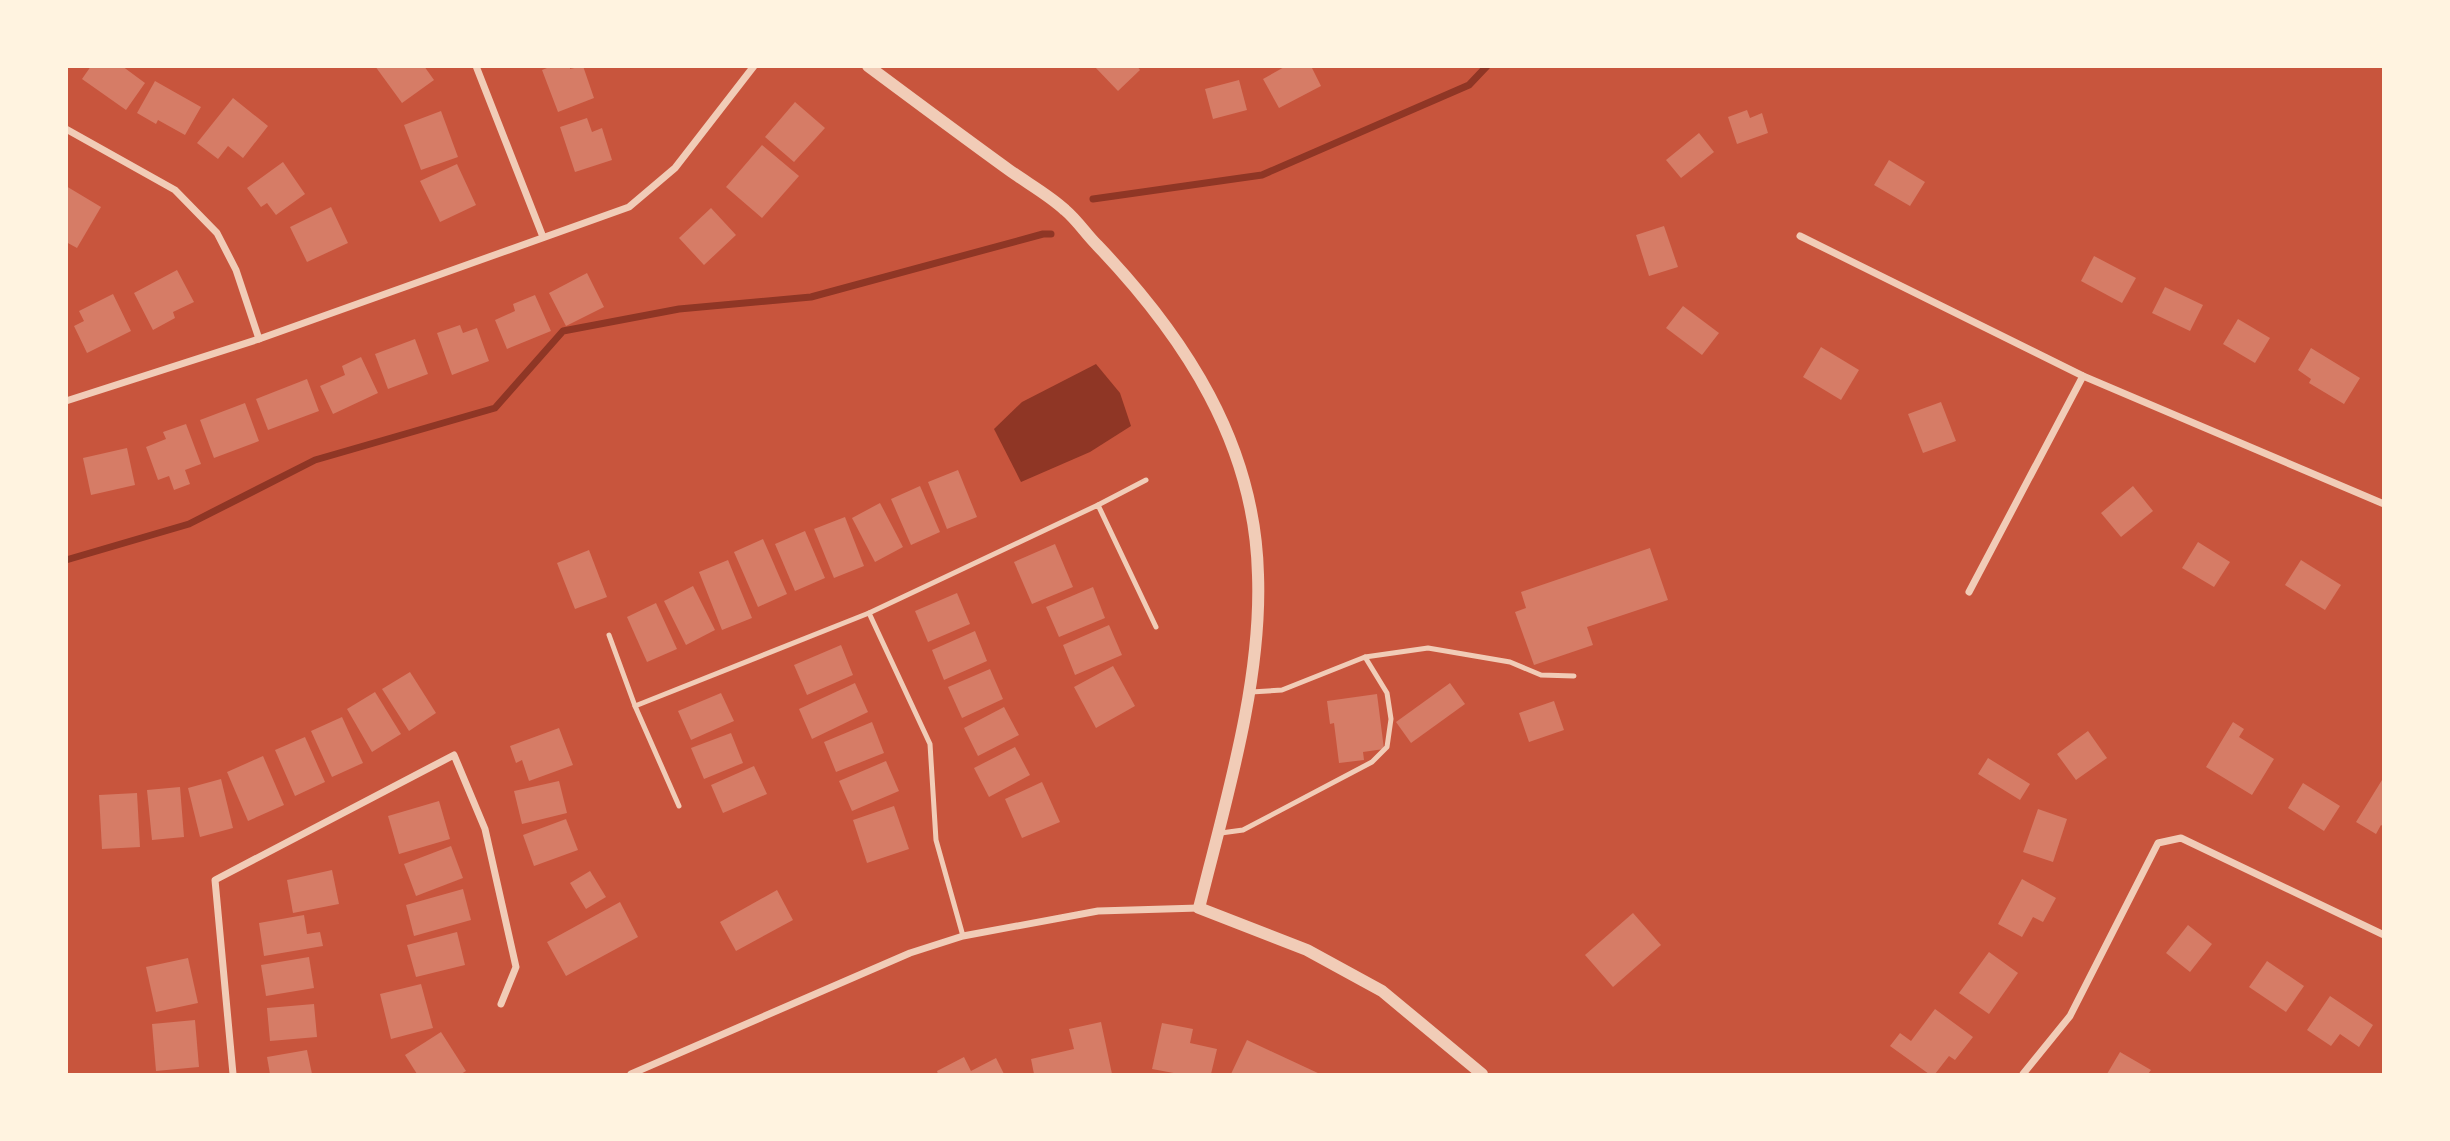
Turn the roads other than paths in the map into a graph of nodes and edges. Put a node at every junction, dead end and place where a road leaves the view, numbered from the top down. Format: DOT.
graph roads {
  1 [pos="477,66"];
  2 [pos="754,66"];
  3 [pos="868,66"];
  4 [pos="66,129"];
  5 [pos="1800,236"];
  6 [pos="543,237"];
  7 [pos="259,339"];
  8 [pos="2083,376"];
  9 [pos="66,401"];
  10 [pos="1146,480"];
  11 [pos="1098,505"];
  12 [pos="2384,505"];
  13 [pos="1969,592"];
  14 [pos="869,613"];
  15 [pos="1156,627"];
  16 [pos="609,635"];
  17 [pos="1365,657"];
  18 [pos="1574,676"];
  19 [pos="1249,692"];
  20 [pos="635,706"];
  21 [pos="678,806"];
  22 [pos="1218,833"];
  23 [pos="1199,908"];
  24 [pos="2384,935"];
  25 [pos="963,936"];
  26 [pos="501,1004"];
  27 [pos="233,1074"];
  28 [pos="631,1074"];
  29 [pos="1482,1074"];
  30 [pos="2023,1074"];
  1 -- 6 [label="street"];
  2 -- 6 [label="street"];
  3 -- 19 [label="street"];
  4 -- 7 [label="street"];
  5 -- 8 [label="street"];
  6 -- 7 [label="street"];
  7 -- 9 [label="street"];
  8 -- 12 [label="street"];
  8 -- 13 [label="street"];
  10 -- 11 [label="lane"];
  11 -- 14 [label="lane"];
  11 -- 15 [label="lane"];
  14 -- 20 [label="lane"];
  14 -- 25 [label="lane"];
  16 -- 20 [label="lane"];
  17 -- 18 [label="lane"];
  17 -- 19 [label="lane"];
  17 -- 22 [label="lane"];
  19 -- 22 [label="street"];
  20 -- 21 [label="lane"];
  22 -- 23 [label="street"];
  23 -- 25 [label="street"];
  23 -- 29 [label="street"];
  24 -- 30 [label="street"];
  25 -- 28 [label="street"];
  26 -- 27 [label="street"];
}
